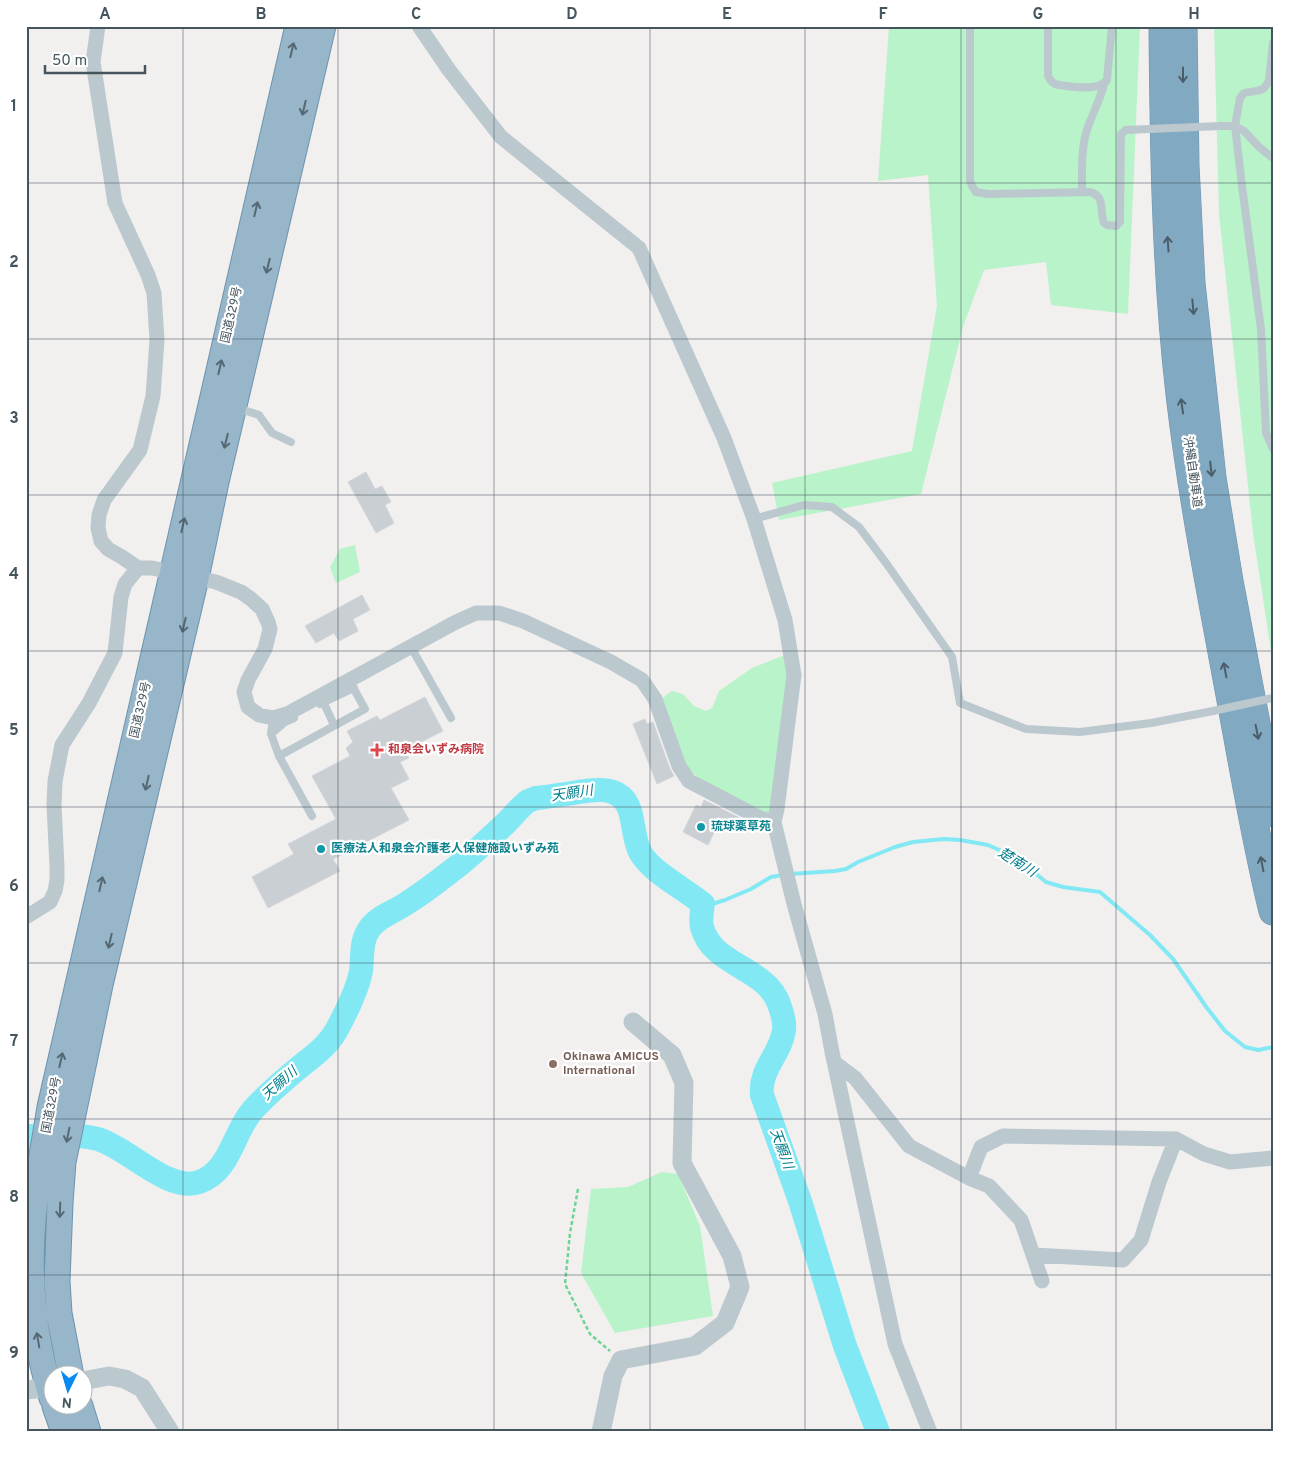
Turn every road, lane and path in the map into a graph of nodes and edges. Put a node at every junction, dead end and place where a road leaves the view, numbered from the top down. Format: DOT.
graph roads {
  1 [pos="98,26"];
  2 [pos="298,26"];
  3 [pos="323,26"];
  4 [pos="419,26"];
  5 [pos="970,26"];
  6 [pos="1048,26"];
  7 [pos="1112,26"];
  8 [pos="1163,26"];
  9 [pos="1183,26"];
  10 [pos="1273,43"];
  11 [pos="1104,84"];
  12 [pos="1235,126"];
  13 [pos="1273,158"];
  14 [pos="1082,192"];
  15 [pos="235,408"];
  16 [pos="291,442"];
  17 [pos="1273,449"];
  18 [pos="754,519"];
  19 [pos="138,568"];
  20 [pos="184,575"];
  21 [pos="411,646"];
  22 [pos="352,684"];
  23 [pos="1273,698"];
  24 [pos="322,699"];
  25 [pos="273,718"];
  26 [pos="451,718"];
  27 [pos="334,725"];
  28 [pos="271,734"];
  29 [pos="279,756"];
  30 [pos="1273,812"];
  31 [pos="312,816"];
  32 [pos="774,822"];
  33 [pos="1273,911"];
  34 [pos="26,917"];
  35 [pos="633,1022"];
  36 [pos="835,1064"];
  37 [pos="1176,1139"];
  38 [pos="1273,1158"];
  39 [pos="52,1162"];
  40 [pos="969,1178"];
  41 [pos="578,1189"];
  42 [pos="1034,1255"];
  43 [pos="1042,1281"];
  44 [pos="620,1360"];
  45 [pos="43,1366"];
  46 [pos="69,1366"];
  47 [pos="92,1379"];
  48 [pos="57,1416"];
  49 [pos="83,1416"];
  50 [pos="64,1432"];
  51 [pos="88,1432"];
  52 [pos="170,1432"];
  53 [pos="601,1432"];
  54 [pos="930,1432"];
  1 -- 19 [label="street"];
  20 -- 2 [label="highway, 国道329号, one-way"];
  3 -- 15 [label="highway, 国道329号, one-way"];
  4 -- 18 [label="street"];
  5 -- 14 [label="lane"];
  6 -- 11 [label="lane"];
  7 -- 11 [label="lane"];
  33 -- 8 [label="highway, 沖縄自動車道, one-way"];
  9 -- 30 [label="highway, 沖縄自動車道, one-way"];
  10 -- 12 [label="lane"];
  11 -- 14 [label="lane"];
  12 -- 13 [label="lane"];
  12 -- 14 [label="lane, bridge"];
  12 -- 17 [label="lane"];
  15 -- 16 [label="lane"];
  15 -- 20 [label="highway, 国道329号, one-way"];
  18 -- 23 [label="lane, bridge"];
  18 -- 32 [label="street"];
  19 -- 20 [label="street"];
  19 -- 34 [label="street"];
  20 -- 25 [label="street"];
  20 -- 39 [label="highway, 国道329号"];
  21 -- 22 [label="street"];
  21 -- 26 [label="lane"];
  21 -- 32 [label="street"];
  22 -- 24 [label="street"];
  22 -- 27 [label="lane"];
  24 -- 25 [label="street"];
  24 -- 27 [label="lane"];
  24 -- 28 [label="lane"];
  25 -- 28 [label="lane"];
  27 -- 29 [label="lane"];
  28 -- 29 [label="lane"];
  29 -- 31 [label="lane"];
  32 -- 36 [label="street"];
  35 -- 44 [label="street"];
  36 -- 40 [label="street"];
  36 -- 54 [label="street"];
  37 -- 38 [label="street"];
  37 -- 40 [label="street"];
  37 -- 42 [label="street"];
  45 -- 39 [label="highway, 国道329号, one-way"];
  39 -- 46 [label="highway, 国道329号, one-way"];
  40 -- 42 [label="street"];
  41 -- 44 [label="path"];
  42 -- 43 [label="street"];
  44 -- 53 [label="street"];
  47 -- 52 [label="street"];
  48 -- 50 [label="highway, 国道329号"];
  49 -- 51 [label="highway"];
}
